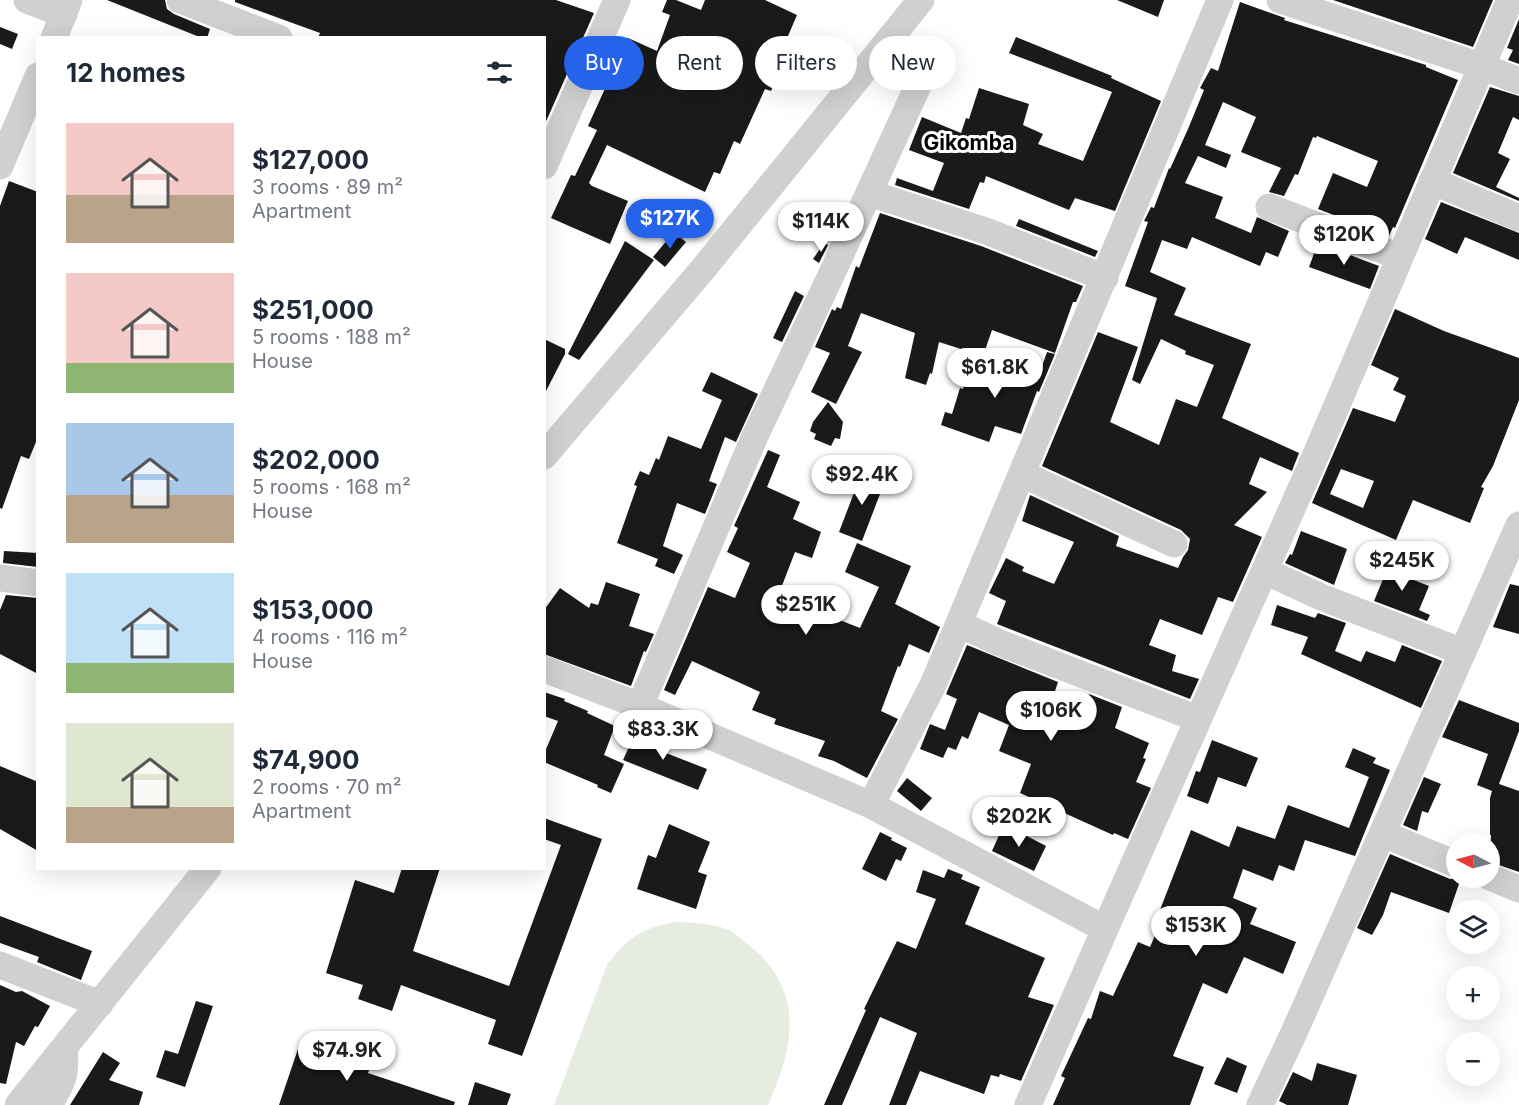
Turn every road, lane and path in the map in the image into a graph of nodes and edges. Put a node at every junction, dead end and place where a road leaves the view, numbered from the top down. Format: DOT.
graph roads {
  1 [pos="27,0"];
  2 [pos="180,0"];
  3 [pos="617,0"];
  4 [pos="921,0"];
  5 [pos="1220,0"];
  6 [pos="1280,0"];
  7 [pos="1510,0"];
  8 [pos="62,17"];
  9 [pos="274,36"];
  10 [pos="891,36"];
  11 [pos="869,63"];
  12 [pos="1481,66"];
  13 [pos="36,81"];
  14 [pos="1519,81"];
  15 [pos="915,90"];
  16 [pos="548,151"];
  17 [pos="0,166"];
  18 [pos="1432,181"];
  19 [pos="869,193"];
  20 [pos="1269,207"];
  21 [pos="1519,218"];
  22 [pos="1400,257"];
  23 [pos="1105,278"];
  24 [pos="546,454"];
  25 [pos="1022,474"];
  26 [pos="1519,525"];
  27 [pos="1174,544"];
  28 [pos="1265,571"];
  29 [pos="1,581"];
  30 [pos="36,583"];
  31 [pos="959,624"];
  32 [pos="1463,652"];
  33 [pos="546,670"];
  34 [pos="640,706"];
  35 [pos="1185,714"];
  36 [pos="871,805"];
  37 [pos="1383,834"];
  38 [pos="1446,860"];
  39 [pos="206,870"];
  40 [pos="1500,881"];
  41 [pos="1519,889"];
  42 [pos="1105,929"];
  43 [pos="0,965"];
  44 [pos="100,1004"];
  45 [pos="63,1050"];
  46 [pos="18,1105"];
  47 [pos="49,1105"];
  48 [pos="1028,1105"];
  49 [pos="1260,1105"];
  1 -- 8 [label="street"];
  2 -- 9 [label="street"];
  3 -- 16 [label="street"];
  4 -- 10 [label="street"];
  5 -- 23 [label="street"];
  6 -- 12 [label="street"];
  7 -- 12 [label="street"];
  11 -- 24 [label="street"];
  12 -- 14 [label="street"];
  12 -- 18 [label="street"];
  13 -- 17 [label="street"];
  15 -- 19 [label="street"];
  18 -- 21 [label="street"];
  18 -- 22 [label="street"];
  19 -- 23 [label="street"];
  19 -- 34 [label="street"];
  20 -- 22 [label="street"];
  22 -- 28 [label="street"];
  23 -- 25 [label="street"];
  25 -- 27 [label="street"];
  25 -- 31 [label="street"];
  26 -- 32 [label="street"];
  28 -- 32 [label="street"];
  28 -- 42 [label="street"];
  29 -- 30 [label="street"];
  31 -- 35 [label="street"];
  31 -- 36 [label="street"];
  32 -- 37 [label="street"];
  33 -- 34 [label="street"];
  34 -- 36 [label="street"];
  36 -- 42 [label="street"];
  37 -- 38 [label="street"];
  37 -- 49 [label="street"];
  39 -- 44 [label="street"];
  40 -- 41 [label="street"];
  42 -- 48 [label="street"];
  43 -- 44 [label="street"];
  44 -- 45 [label="street"];
  45 -- 46 [label="street"];
  45 -- 47 [label="street"];
}
